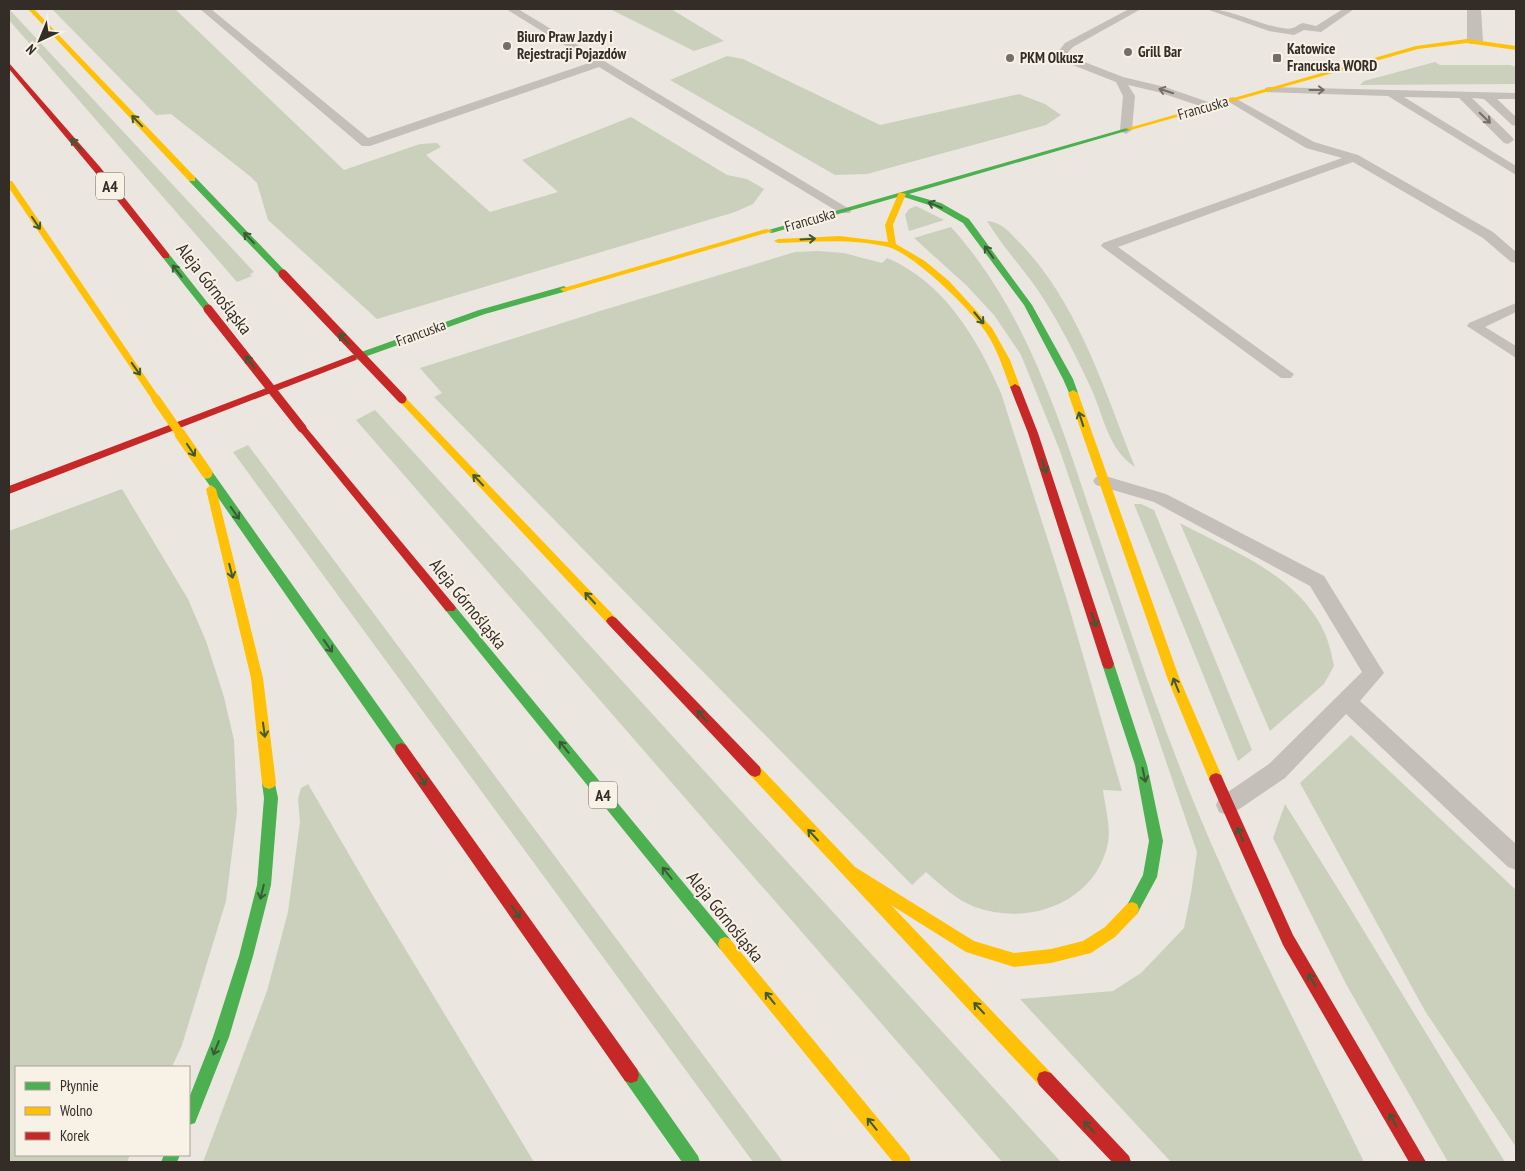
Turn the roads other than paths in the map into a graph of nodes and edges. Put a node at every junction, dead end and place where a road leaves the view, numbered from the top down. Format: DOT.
graph roads {
  1 [pos="31,9"];
  2 [pos="205,9"];
  3 [pos="511,9"];
  4 [pos="1136,9"];
  5 [pos="1211,9"];
  6 [pos="1349,9"];
  7 [pos="1474,9"];
  8 [pos="1475,41"];
  9 [pos="1516,48"];
  10 [pos="600,63"];
  11 [pos="9,65"];
  12 [pos="1120,80"];
  13 [pos="1269,90"];
  14 [pos="1395,93"];
  15 [pos="1462,95"];
  16 [pos="1487,96"];
  17 [pos="1515,97"];
  18 [pos="1233,100"];
  19 [pos="1210,106"];
  20 [pos="1516,123"];
  21 [pos="1126,130"];
  22 [pos="1512,140"];
  23 [pos="1468,141"];
  24 [pos="1354,158"];
  25 [pos="1516,171"];
  26 [pos="9,183"];
  27 [pos="902,194"];
  28 [pos="849,213"];
  29 [pos="869,228"];
  30 [pos="892,245"];
  31 [pos="707,249"];
  32 [pos="1516,259"];
  33 [pos="1516,307"];
  34 [pos="1516,353"];
  35 [pos="1286,374"];
  36 [pos="207,473"];
  37 [pos="1102,481"];
  38 [pos="9,490"];
  39 [pos="1346,701"];
  40 [pos="1227,805"];
  41 [pos="1516,859"];
  42 [pos="847,870"];
  43 [pos="190,1114"];
  44 [pos="692,1162"];
  45 [pos="903,1162"];
  46 [pos="1122,1162"];
  47 [pos="1418,1162"];
  42 -- 1 [label="main road, one-way, bridge"];
  2 -- 10 [label="lane"];
  3 -- 10 [label="lane, Francuska"];
  4 -- 12 [label="lane"];
  5 -- 6 [label="lane"];
  7 -- 8 [label="street"];
  8 -- 9 [label="main road, Francuska"];
  8 -- 13 [label="main road, Francuska"];
  10 -- 28 [label="lane, Francuska"];
  45 -- 11 [label="main road, Aleja Górnośląska / A4, one-way, bridge"];
  19 -- 12 [label="lane, one-way"];
  12 -- 21 [label="lane"];
  13 -- 14 [label="lane, one-way"];
  13 -- 18 [label="main road, Francuska"];
  14 -- 15 [label="lane"];
  14 -- 23 [label="lane"];
  15 -- 16 [label="lane"];
  15 -- 22 [label="lane, one-way"];
  16 -- 17 [label="lane"];
  16 -- 20 [label="lane"];
  18 -- 19 [label="main road, Francuska"];
  18 -- 24 [label="lane"];
  19 -- 21 [label="main road, Francuska"];
  21 -- 27 [label="main road, Francuska"];
  22 -- 23 [label="lane"];
  23 -- 25 [label="lane"];
  24 -- 32 [label="lane"];
  24 -- 35 [label="lane"];
  26 -- 36 [label="main road, one-way, bridge"];
  27 -- 28 [label="main road, Francuska"];
  27 -- 30 [label="main road"];
  37 -- 27 [label="main road, one-way"];
  28 -- 31 [label="main road, Francuska"];
  29 -- 30 [label="main road"];
  31 -- 30 [label="main road, one-way"];
  30 -- 42 [label="main road, one-way"];
  31 -- 38 [label="main road, Francuska"];
  33 -- 34 [label="lane"];
  36 -- 43 [label="main road, one-way"];
  36 -- 44 [label="main road, one-way"];
  37 -- 39 [label="lane"];
  40 -- 37 [label="main road, one-way"];
  39 -- 40 [label="lane"];
  39 -- 41 [label="lane"];
  47 -- 40 [label="main road, one-way"];
  46 -- 42 [label="main road, one-way"];
}
